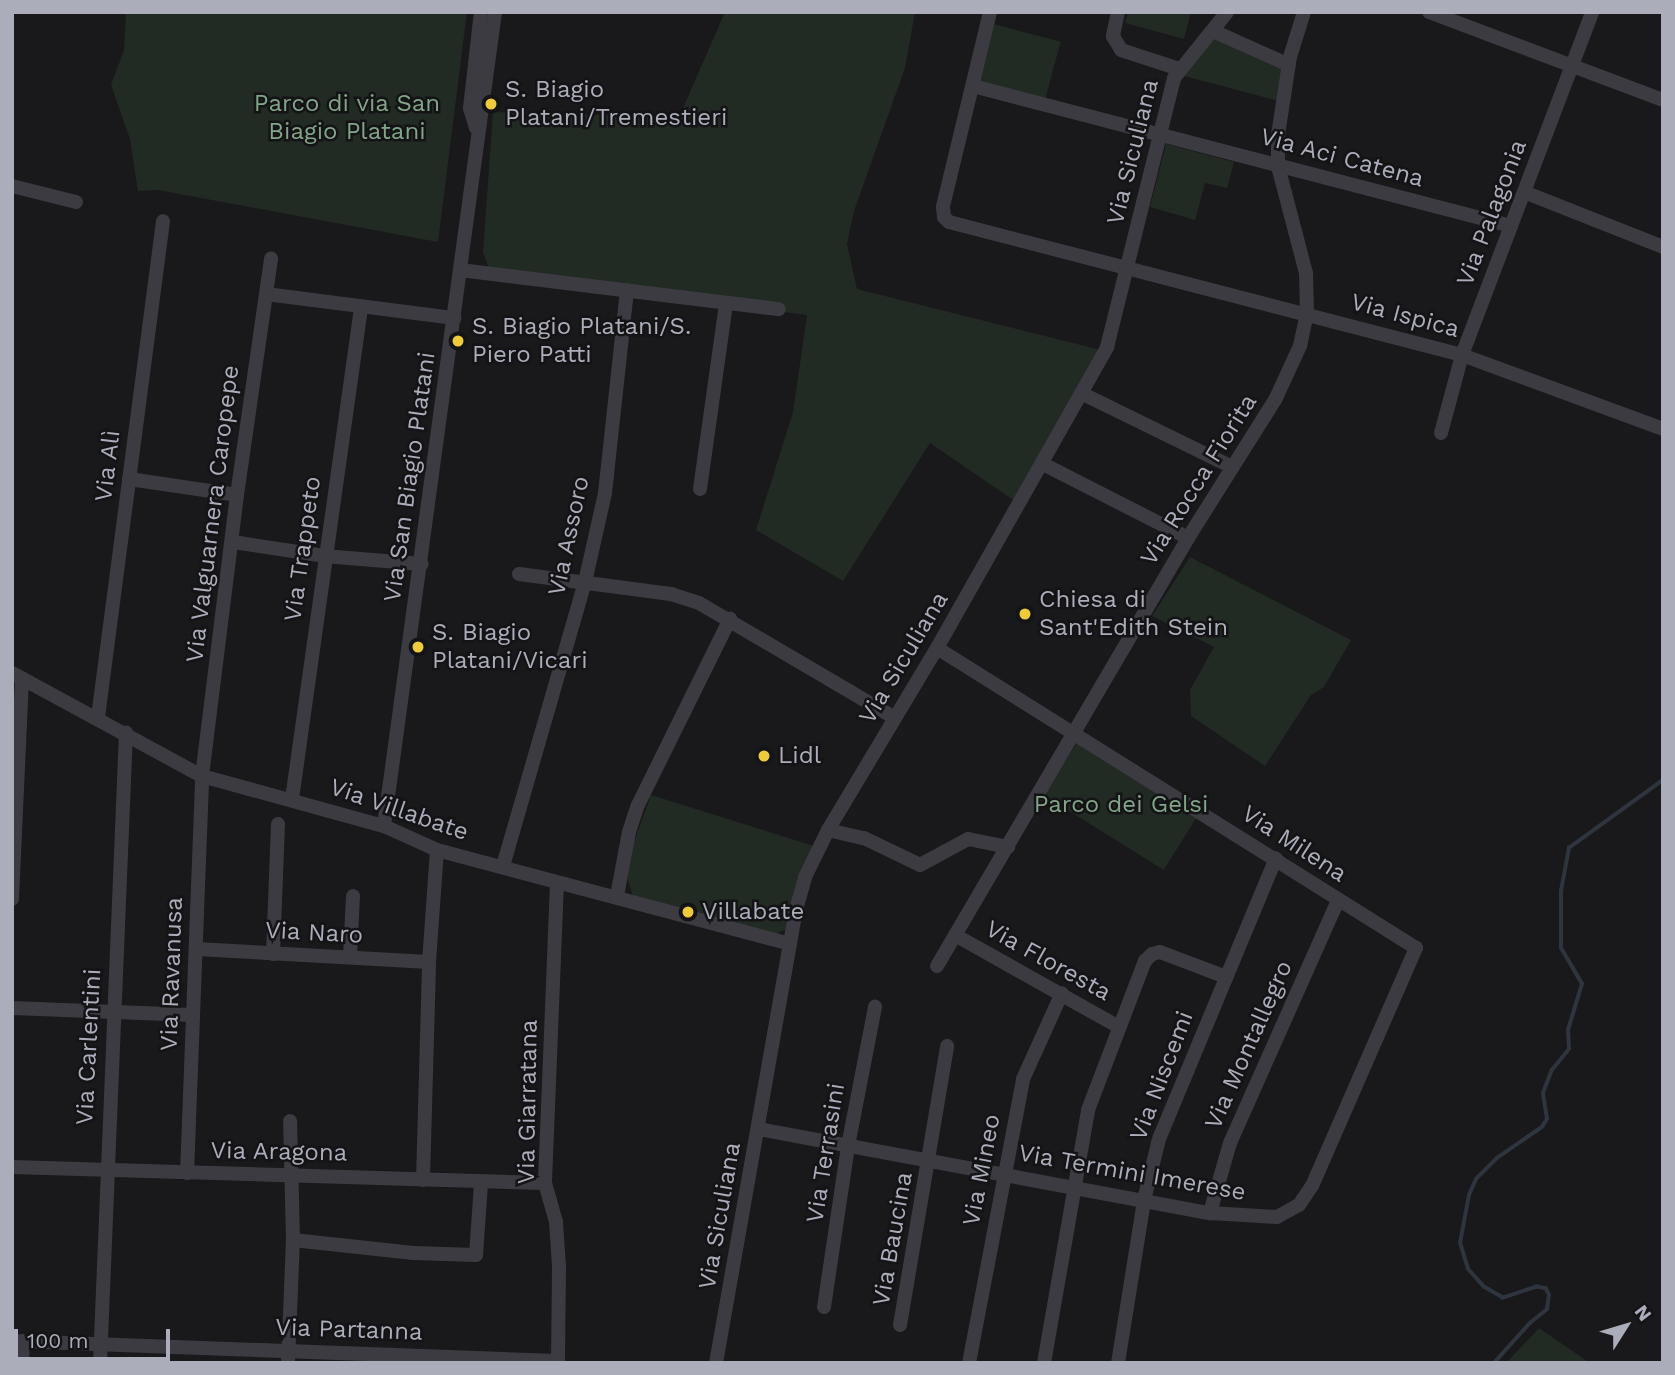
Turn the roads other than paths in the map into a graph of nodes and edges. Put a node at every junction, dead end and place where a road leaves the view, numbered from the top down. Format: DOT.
graph roads {
  1 [pos="481,12"];
  2 [pos="495,12"];
  3 [pos="990,12"];
  4 [pos="1118,12"];
  5 [pos="1227,12"];
  6 [pos="1304,12"];
  7 [pos="1591,12"];
  8 [pos="1438,14"];
  9 [pos="1213,31"];
  10 [pos="1289,65"];
  11 [pos="1572,65"];
  12 [pos="1179,69"];
  13 [pos="973,86"];
  14 [pos="1663,100"];
  15 [pos="478,133"];
  16 [pos="1161,134"];
  17 [pos="1278,166"];
  18 [pos="12,186"];
  19 [pos="1524,192"];
  20 [pos="76,202"];
  21 [pos="163,220"];
  22 [pos="1511,226"];
  23 [pos="1663,247"];
  24 [pos="271,258"];
  25 [pos="1128,268"];
  26 [pos="460,270"];
  27 [pos="626,290"];
  28 [pos="266,294"];
  29 [pos="726,304"];
  30 [pos="360,307"];
  31 [pos="779,309"];
  32 [pos="1307,313"];
  33 [pos="454,318"];
  34 [pos="1462,355"];
  35 [pos="1083,394"];
  36 [pos="1663,429"];
  37 [pos="1441,433"];
  38 [pos="1043,464"];
  39 [pos="1232,467"];
  40 [pos="130,479"];
  41 [pos="699,489"];
  42 [pos="237,495"];
  43 [pos="1188,538"];
  44 [pos="233,542"];
  45 [pos="324,556"];
  46 [pos="422,564"];
  47 [pos="519,574"];
  48 [pos="585,582"];
  49 [pos="730,619"];
  50 [pos="937,648"];
  51 [pos="17,675"];
  52 [pos="98,717"];
  53 [pos="895,718"];
  54 [pos="1076,732"];
  55 [pos="126,733"];
  56 [pos="202,776"];
  57 [pos="292,799"];
  58 [pos="278,824"];
  59 [pos="384,826"];
  60 [pos="828,830"];
  61 [pos="1008,846"];
  62 [pos="437,850"];
  63 [pos="1276,858"];
  64 [pos="503,866"];
  65 [pos="557,883"];
  66 [pos="353,896"];
  67 [pos="617,897"];
  68 [pos="12,899"];
  69 [pos="1338,900"];
  70 [pos="955,935"];
  71 [pos="790,944"];
  72 [pos="1416,948"];
  73 [pos="195,949"];
  74 [pos="273,954"];
  75 [pos="350,957"];
  76 [pos="429,962"];
  77 [pos="937,966"];
  78 [pos="1226,977"];
  79 [pos="1062,993"];
  80 [pos="875,1007"];
  81 [pos="12,1008"];
  82 [pos="114,1012"];
  83 [pos="192,1015"];
  84 [pos="1119,1027"];
  85 [pos="947,1046"];
  86 [pos="290,1121"];
  87 [pos="759,1129"];
  88 [pos="848,1146"];
  89 [pos="930,1160"];
  90 [pos="12,1167"];
  91 [pos="105,1172"];
  92 [pos="187,1173"];
  93 [pos="1004,1173"];
  94 [pos="292,1175"];
  95 [pos="423,1180"];
  96 [pos="481,1183"];
  97 [pos="545,1183"];
  98 [pos="1074,1185"];
  99 [pos="1144,1200"];
  100 [pos="1210,1213"];
  101 [pos="293,1240"];
  102 [pos="824,1307"];
  103 [pos="900,1325"];
  104 [pos="18,1341"];
  105 [pos="100,1344"];
  106 [pos="195,1347"];
  107 [pos="289,1357"];
  108 [pos="370,1358"];
  109 [pos="446,1360"];
  110 [pos="558,1362"];
  111 [pos="22,1363"];
  112 [pos="100,1363"];
  113 [pos="194,1363"];
  114 [pos="716,1363"];
  115 [pos="969,1363"];
  116 [pos="1044,1363"];
  117 [pos="1118,1363"];
  1 -- 15 [label="street, Via San Biagio Platani"];
  2 -- 15 [label="street, Via San Biagio Platani"];
  3 -- 13 [label="street"];
  4 -- 12 [label="street"];
  5 -- 9 [label="street, Via Siculiana"];
  6 -- 10 [label="street, Via Rocca Fiorita"];
  7 -- 11 [label="street, Via Palagonia"];
  8 -- 11 [label="street"];
  9 -- 10 [label="street"];
  9 -- 12 [label="street, Via Siculiana"];
  10 -- 17 [label="street, Via Rocca Fiorita"];
  11 -- 14 [label="street"];
  11 -- 19 [label="street, Via Palagonia"];
  12 -- 16 [label="street, Via Siculiana"];
  13 -- 16 [label="street, Via Aci Catena"];
  13 -- 25 [label="street, Via Ispica"];
  15 -- 26 [label="street, Via San Biagio Platani"];
  16 -- 17 [label="street, Via Aci Catena"];
  16 -- 25 [label="street, Via Siculiana"];
  17 -- 22 [label="street, Via Aci Catena"];
  17 -- 32 [label="street, Via Rocca Fiorita"];
  18 -- 20 [label="street"];
  19 -- 22 [label="street, Via Palagonia"];
  19 -- 23 [label="street"];
  21 -- 40 [label="street, Via Alì"];
  22 -- 34 [label="street, Via Palagonia"];
  24 -- 28 [label="street, Via Valguarnera Caropepe"];
  25 -- 32 [label="street, Via Ispica"];
  25 -- 35 [label="street, Via Siculiana"];
  26 -- 27 [label="street"];
  26 -- 33 [label="street, Via San Biagio Platani"];
  27 -- 29 [label="street"];
  27 -- 48 [label="street, Via Assoro"];
  28 -- 30 [label="street"];
  28 -- 42 [label="street, Via Valguarnera Caropepe"];
  29 -- 31 [label="street"];
  29 -- 41 [label="street"];
  30 -- 33 [label="street"];
  30 -- 45 [label="street, Via Trappeto"];
  32 -- 34 [label="street, Via Ispica"];
  32 -- 39 [label="street, Via Rocca Fiorita"];
  33 -- 46 [label="street, Via San Biagio Platani"];
  34 -- 36 [label="street, Via Ispica"];
  34 -- 37 [label="street, Via Palagonia"];
  35 -- 38 [label="street, Via Siculiana"];
  35 -- 39 [label="street"];
  38 -- 43 [label="street"];
  38 -- 50 [label="street, Via Siculiana"];
  39 -- 43 [label="street, Via Rocca Fiorita"];
  40 -- 42 [label="street"];
  40 -- 52 [label="street, Via Alì"];
  42 -- 44 [label="street, Via Valguarnera Caropepe"];
  43 -- 54 [label="street, Via Rocca Fiorita"];
  44 -- 45 [label="street"];
  44 -- 56 [label="street, Via Valguarnera Caropepe"];
  45 -- 46 [label="street"];
  45 -- 57 [label="street, Via Trappeto"];
  46 -- 59 [label="street, Via San Biagio Platani"];
  47 -- 48 [label="street"];
  48 -- 49 [label="street"];
  48 -- 64 [label="street, Via Assoro"];
  49 -- 53 [label="street"];
  49 -- 67 [label="street"];
  50 -- 53 [label="street, Via Siculiana"];
  50 -- 54 [label="street, Via Milena"];
  51 -- 52 [label="street, Via Villabate"];
  51 -- 68 [label="street"];
  52 -- 55 [label="street, Via Villabate"];
  53 -- 60 [label="street, Via Siculiana"];
  54 -- 61 [label="street, Via Rocca Fiorita"];
  54 -- 63 [label="street, Via Milena"];
  55 -- 56 [label="street, Via Villabate"];
  55 -- 82 [label="street, Via Carlentini"];
  56 -- 57 [label="street, Via Villabate"];
  56 -- 73 [label="street, Via Ravanusa"];
  57 -- 59 [label="street, Via Villabate"];
  58 -- 74 [label="street"];
  59 -- 62 [label="street, Via Villabate"];
  60 -- 61 [label="street"];
  60 -- 71 [label="street, Via Siculiana"];
  61 -- 70 [label="street, Via Rocca Fiorita"];
  62 -- 64 [label="street, Via Villabate"];
  62 -- 76 [label="street"];
  63 -- 69 [label="street, Via Milena"];
  63 -- 78 [label="street, Via Niscemi"];
  64 -- 65 [label="street, Via Villabate"];
  65 -- 67 [label="street, Via Villabate"];
  65 -- 97 [label="street, Via Giarratana"];
  66 -- 75 [label="street"];
  67 -- 71 [label="street, Via Villabate"];
  69 -- 72 [label="street, Via Milena"];
  69 -- 100 [label="street, Via Montallegro"];
  70 -- 77 [label="street, Via Rocca Fiorita"];
  70 -- 79 [label="street, Via Floresta"];
  71 -- 87 [label="street, Via Siculiana"];
  72 -- 100 [label="street, Via Termini Imerese"];
  73 -- 74 [label="street, Via Naro"];
  73 -- 83 [label="street, Via Ravanusa"];
  74 -- 75 [label="street, Via Naro"];
  75 -- 76 [label="street, Via Naro"];
  76 -- 95 [label="street"];
  78 -- 84 [label="street"];
  78 -- 99 [label="street, Via Niscemi"];
  79 -- 84 [label="street, Via Floresta"];
  79 -- 93 [label="street, Via Mineo"];
  80 -- 88 [label="street, Via Terrasini"];
  81 -- 82 [label="street"];
  82 -- 83 [label="street"];
  82 -- 91 [label="street, Via Carlentini"];
  83 -- 92 [label="street, Via Ravanusa"];
  84 -- 98 [label="street"];
  85 -- 89 [label="street, Via Baucina"];
  86 -- 94 [label="street"];
  87 -- 88 [label="street, Via Termini Imerese"];
  87 -- 114 [label="street, Via Siculiana"];
  88 -- 89 [label="street, Via Termini Imerese"];
  88 -- 102 [label="street, Via Terrasini"];
  89 -- 93 [label="street, Via Termini Imerese"];
  89 -- 103 [label="street, Via Baucina"];
  90 -- 91 [label="street, Via Aragona"];
  91 -- 92 [label="street, Via Aragona"];
  91 -- 105 [label="street, Via Carlentini"];
  92 -- 94 [label="street, Via Aragona"];
  93 -- 98 [label="street, Via Termini Imerese"];
  93 -- 115 [label="street, Via Mineo"];
  94 -- 95 [label="street, Via Aragona"];
  94 -- 101 [label="street"];
  95 -- 96 [label="street, Via Aragona"];
  96 -- 97 [label="street, Via Aragona"];
  96 -- 101 [label="street"];
  97 -- 110 [label="street, Via Giarratana"];
  98 -- 99 [label="street, Via Termini Imerese"];
  98 -- 116 [label="street"];
  99 -- 100 [label="street, Via Termini Imerese"];
  99 -- 117 [label="street, Via Niscemi"];
  101 -- 107 [label="street"];
  104 -- 105 [label="street, Via Partanna"];
  104 -- 111 [label="street"];
  105 -- 106 [label="street, Via Partanna"];
  105 -- 112 [label="street, Via Carlentini"];
  106 -- 107 [label="street, Via Partanna"];
  106 -- 113 [label="street"];
  107 -- 108 [label="street, Via Partanna"];
  108 -- 109 [label="street, Via Partanna"];
  109 -- 110 [label="street, Via Partanna"];
}
